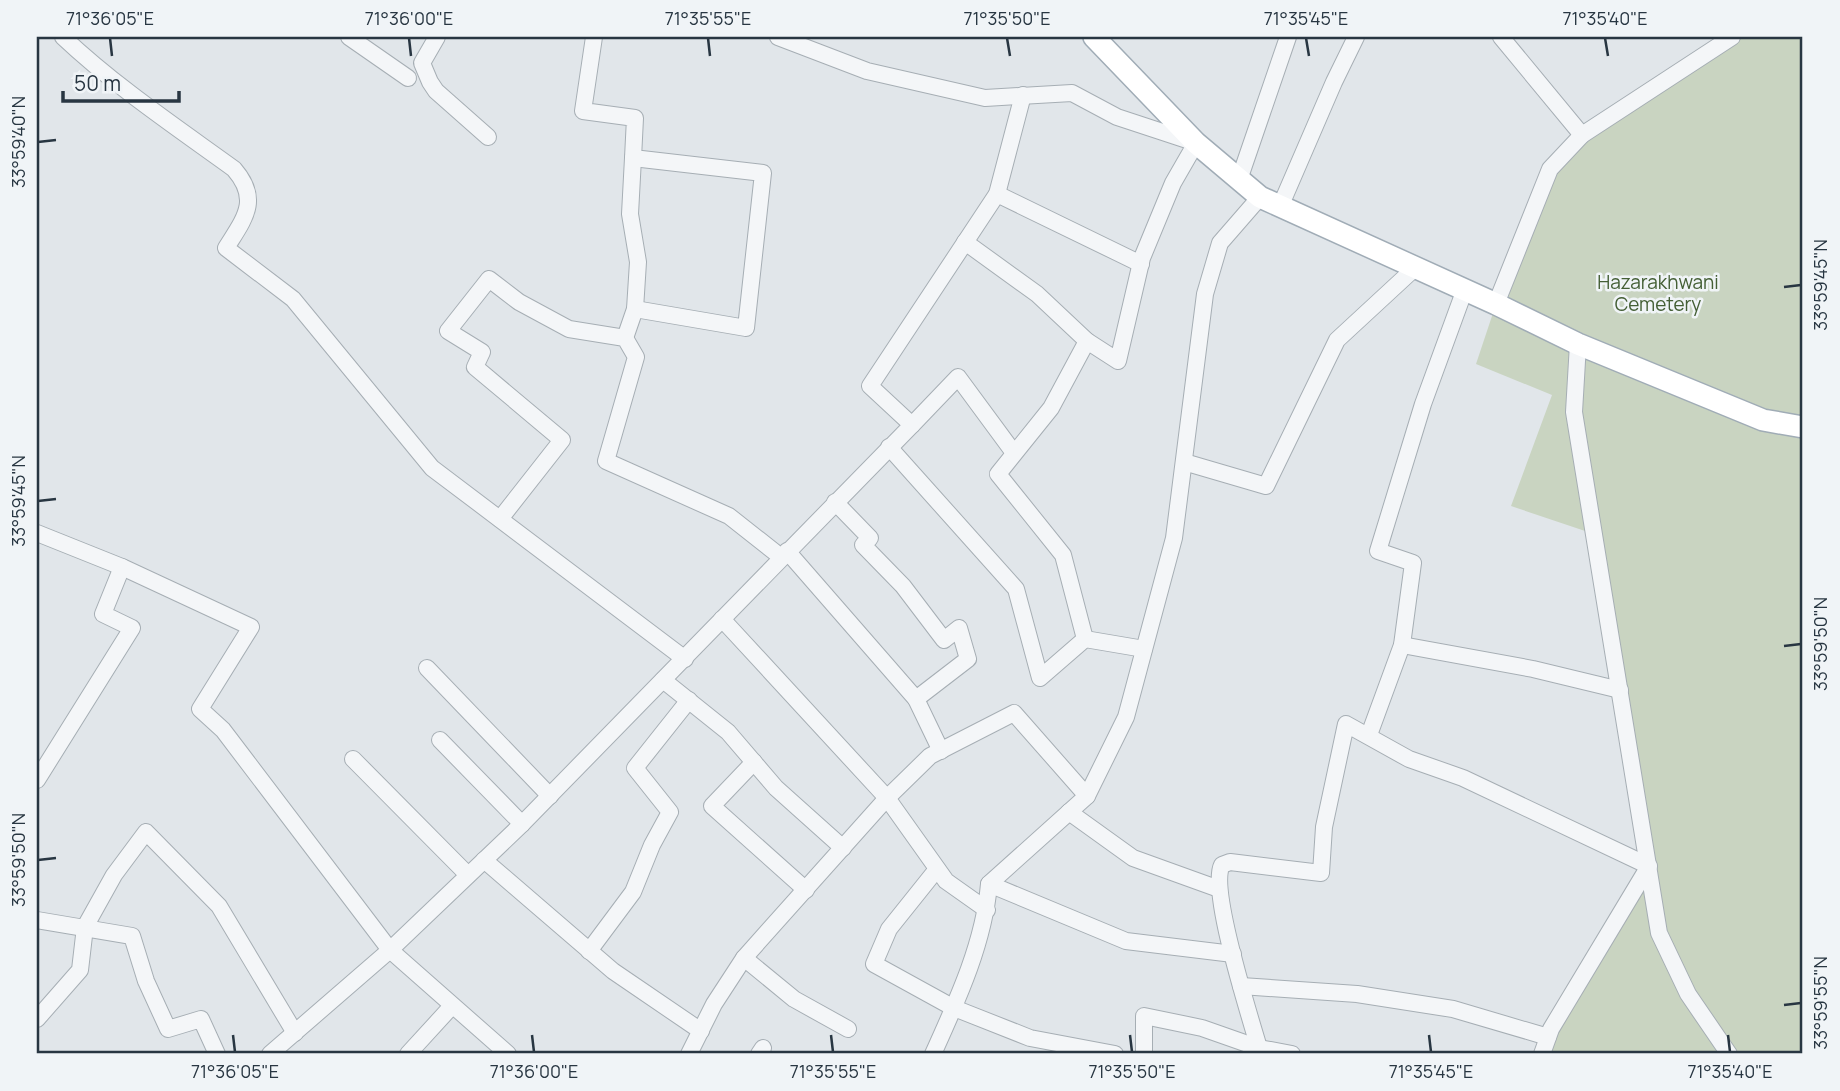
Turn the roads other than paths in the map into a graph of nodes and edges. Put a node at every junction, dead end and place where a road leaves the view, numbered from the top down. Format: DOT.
graph roads {
  1 [pos="63,37"];
  2 [pos="349,37"];
  3 [pos="437,37"];
  4 [pos="594,37"];
  5 [pos="778,37"];
  6 [pos="1094,37"];
  7 [pos="1288,37"];
  8 [pos="1356,37"];
  9 [pos="1501,37"];
  10 [pos="1732,37"];
  11 [pos="408,78"];
  12 [pos="1023,95"];
  13 [pos="1582,135"];
  14 [pos="488,136"];
  15 [pos="1195,143"];
  16 [pos="633,158"];
  17 [pos="1240,180"];
  18 [pos="996,194"];
  19 [pos="1260,197"];
  20 [pos="1280,206"];
  21 [pos="965,242"];
  22 [pos="1141,264"];
  23 [pos="1416,267"];
  24 [pos="1465,289"];
  25 [pos="1496,304"];
  26 [pos="635,309"];
  27 [pos="625,338"];
  28 [pos="1087,341"];
  29 [pos="1578,344"];
  30 [pos="912,425"];
  31 [pos="1803,427"];
  32 [pos="889,447"];
  33 [pos="1014,453"];
  34 [pos="1184,462"];
  35 [pos="835,502"];
  36 [pos="500,519"];
  37 [pos="37,533"];
  38 [pos="784,554"];
  39 [pos="122,567"];
  40 [pos="722,619"];
  41 [pos="1085,639"];
  42 [pos="1402,645"];
  43 [pos="1144,649"];
  44 [pos="685,659"];
  45 [pos="427,668"];
  46 [pos="663,680"];
  47 [pos="1620,690"];
  48 [pos="916,699"];
  49 [pos="689,701"];
  50 [pos="1369,735"];
  51 [pos="440,740"];
  52 [pos="941,751"];
  53 [pos="352,759"];
  54 [pos="754,762"];
  55 [pos="37,780"];
  56 [pos="550,796"];
  57 [pos="1087,796"];
  58 [pos="887,798"];
  59 [pos="1069,811"];
  60 [pos="522,824"];
  61 [pos="843,848"];
  62 [pos="484,860"];
  63 [pos="1649,866"];
  64 [pos="937,869"];
  65 [pos="468,875"];
  66 [pos="989,884"];
  67 [pos="1219,889"];
  68 [pos="806,890"];
  69 [pos="987,910"];
  70 [pos="37,920"];
  71 [pos="85,928"];
  72 [pos="390,950"];
  73 [pos="589,951"];
  74 [pos="1234,954"];
  75 [pos="744,958"];
  76 [pos="1241,986"];
  77 [pos="451,1007"];
  78 [pos="954,1008"];
  79 [pos="37,1019"];
  80 [pos="848,1029"];
  81 [pos="701,1031"];
  82 [pos="295,1033"];
  83 [pos="1548,1037"];
  84 [pos="1258,1051"];
  85 [pos="217,1054"];
  86 [pos="271,1054"];
  87 [pos="408,1054"];
  88 [pos="508,1054"];
  89 [pos="689,1054"];
  90 [pos="933,1054"];
  91 [pos="1115,1054"];
  92 [pos="1144,1054"];
  93 [pos="1292,1054"];
  94 [pos="1542,1054"];
  95 [pos="1728,1054"];
  1 -- 36 [label="street"];
  2 -- 11 [label="street"];
  3 -- 14 [label="street"];
  4 -- 16 [label="street"];
  5 -- 12 [label="street"];
  6 -- 15 [label="main road"];
  7 -- 17 [label="street"];
  8 -- 20 [label="street"];
  9 -- 13 [label="street"];
  10 -- 13 [label="street"];
  12 -- 15 [label="street"];
  12 -- 18 [label="street"];
  13 -- 25 [label="street"];
  15 -- 17 [label="main road"];
  15 -- 22 [label="street"];
  16 -- 26 [label="street"];
  16 -- 26 [label="street"];
  17 -- 19 [label="main road"];
  18 -- 21 [label="street"];
  18 -- 22 [label="street"];
  19 -- 20 [label="main road"];
  19 -- 34 [label="street"];
  20 -- 23 [label="main road"];
  21 -- 28 [label="street"];
  21 -- 30 [label="street"];
  22 -- 28 [label="street"];
  23 -- 24 [label="main road"];
  23 -- 34 [label="street"];
  24 -- 25 [label="main road"];
  24 -- 42 [label="street"];
  25 -- 29 [label="main road"];
  26 -- 27 [label="street"];
  27 -- 36 [label="street"];
  27 -- 38 [label="street"];
  28 -- 33 [label="street"];
  29 -- 31 [label="main road"];
  29 -- 47 [label="street"];
  30 -- 32 [label="street"];
  30 -- 33 [label="street"];
  32 -- 35 [label="street"];
  32 -- 41 [label="street"];
  33 -- 41 [label="street"];
  34 -- 43 [label="street"];
  35 -- 38 [label="street"];
  35 -- 48 [label="street"];
  36 -- 44 [label="street"];
  37 -- 39 [label="street"];
  38 -- 40 [label="street"];
  38 -- 48 [label="street"];
  39 -- 55 [label="street"];
  39 -- 72 [label="street"];
  40 -- 44 [label="street"];
  40 -- 58 [label="street"];
  41 -- 43 [label="street"];
  42 -- 47 [label="street"];
  42 -- 50 [label="street"];
  43 -- 57 [label="street"];
  44 -- 46 [label="street"];
  45 -- 56 [label="street"];
  46 -- 49 [label="street"];
  46 -- 56 [label="street"];
  47 -- 63 [label="street"];
  48 -- 52 [label="street"];
  49 -- 54 [label="street"];
  49 -- 73 [label="street"];
  50 -- 63 [label="street"];
  50 -- 67 [label="street"];
  51 -- 60 [label="street"];
  52 -- 57 [label="street"];
  52 -- 58 [label="street"];
  53 -- 65 [label="street"];
  54 -- 61 [label="street"];
  54 -- 68 [label="street"];
  56 -- 60 [label="street"];
  57 -- 59 [label="street"];
  58 -- 61 [label="street"];
  58 -- 64 [label="street"];
  59 -- 66 [label="street"];
  59 -- 67 [label="street"];
  60 -- 62 [label="street"];
  61 -- 68 [label="street"];
  62 -- 65 [label="street"];
  62 -- 73 [label="street"];
  63 -- 83 [label="street"];
  63 -- 95 [label="street"];
  64 -- 69 [label="street"];
  64 -- 78 [label="street"];
  65 -- 72 [label="street"];
  66 -- 69 [label="street"];
  66 -- 74 [label="street"];
  67 -- 74 [label="street"];
  68 -- 75 [label="street"];
  69 -- 78 [label="street"];
  70 -- 71 [label="street"];
  71 -- 79 [label="street"];
  71 -- 82 [label="street"];
  71 -- 85 [label="street"];
  72 -- 77 [label="street"];
  72 -- 82 [label="street"];
  73 -- 81 [label="street"];
  74 -- 76 [label="street"];
  75 -- 80 [label="street"];
  75 -- 81 [label="street"];
  76 -- 83 [label="street"];
  76 -- 84 [label="street"];
  77 -- 87 [label="street"];
  77 -- 88 [label="street"];
  78 -- 90 [label="street"];
  78 -- 91 [label="street"];
  81 -- 89 [label="street"];
  82 -- 86 [label="street"];
  83 -- 94 [label="street"];
  84 -- 92 [label="street"];
  84 -- 93 [label="street"];
}
